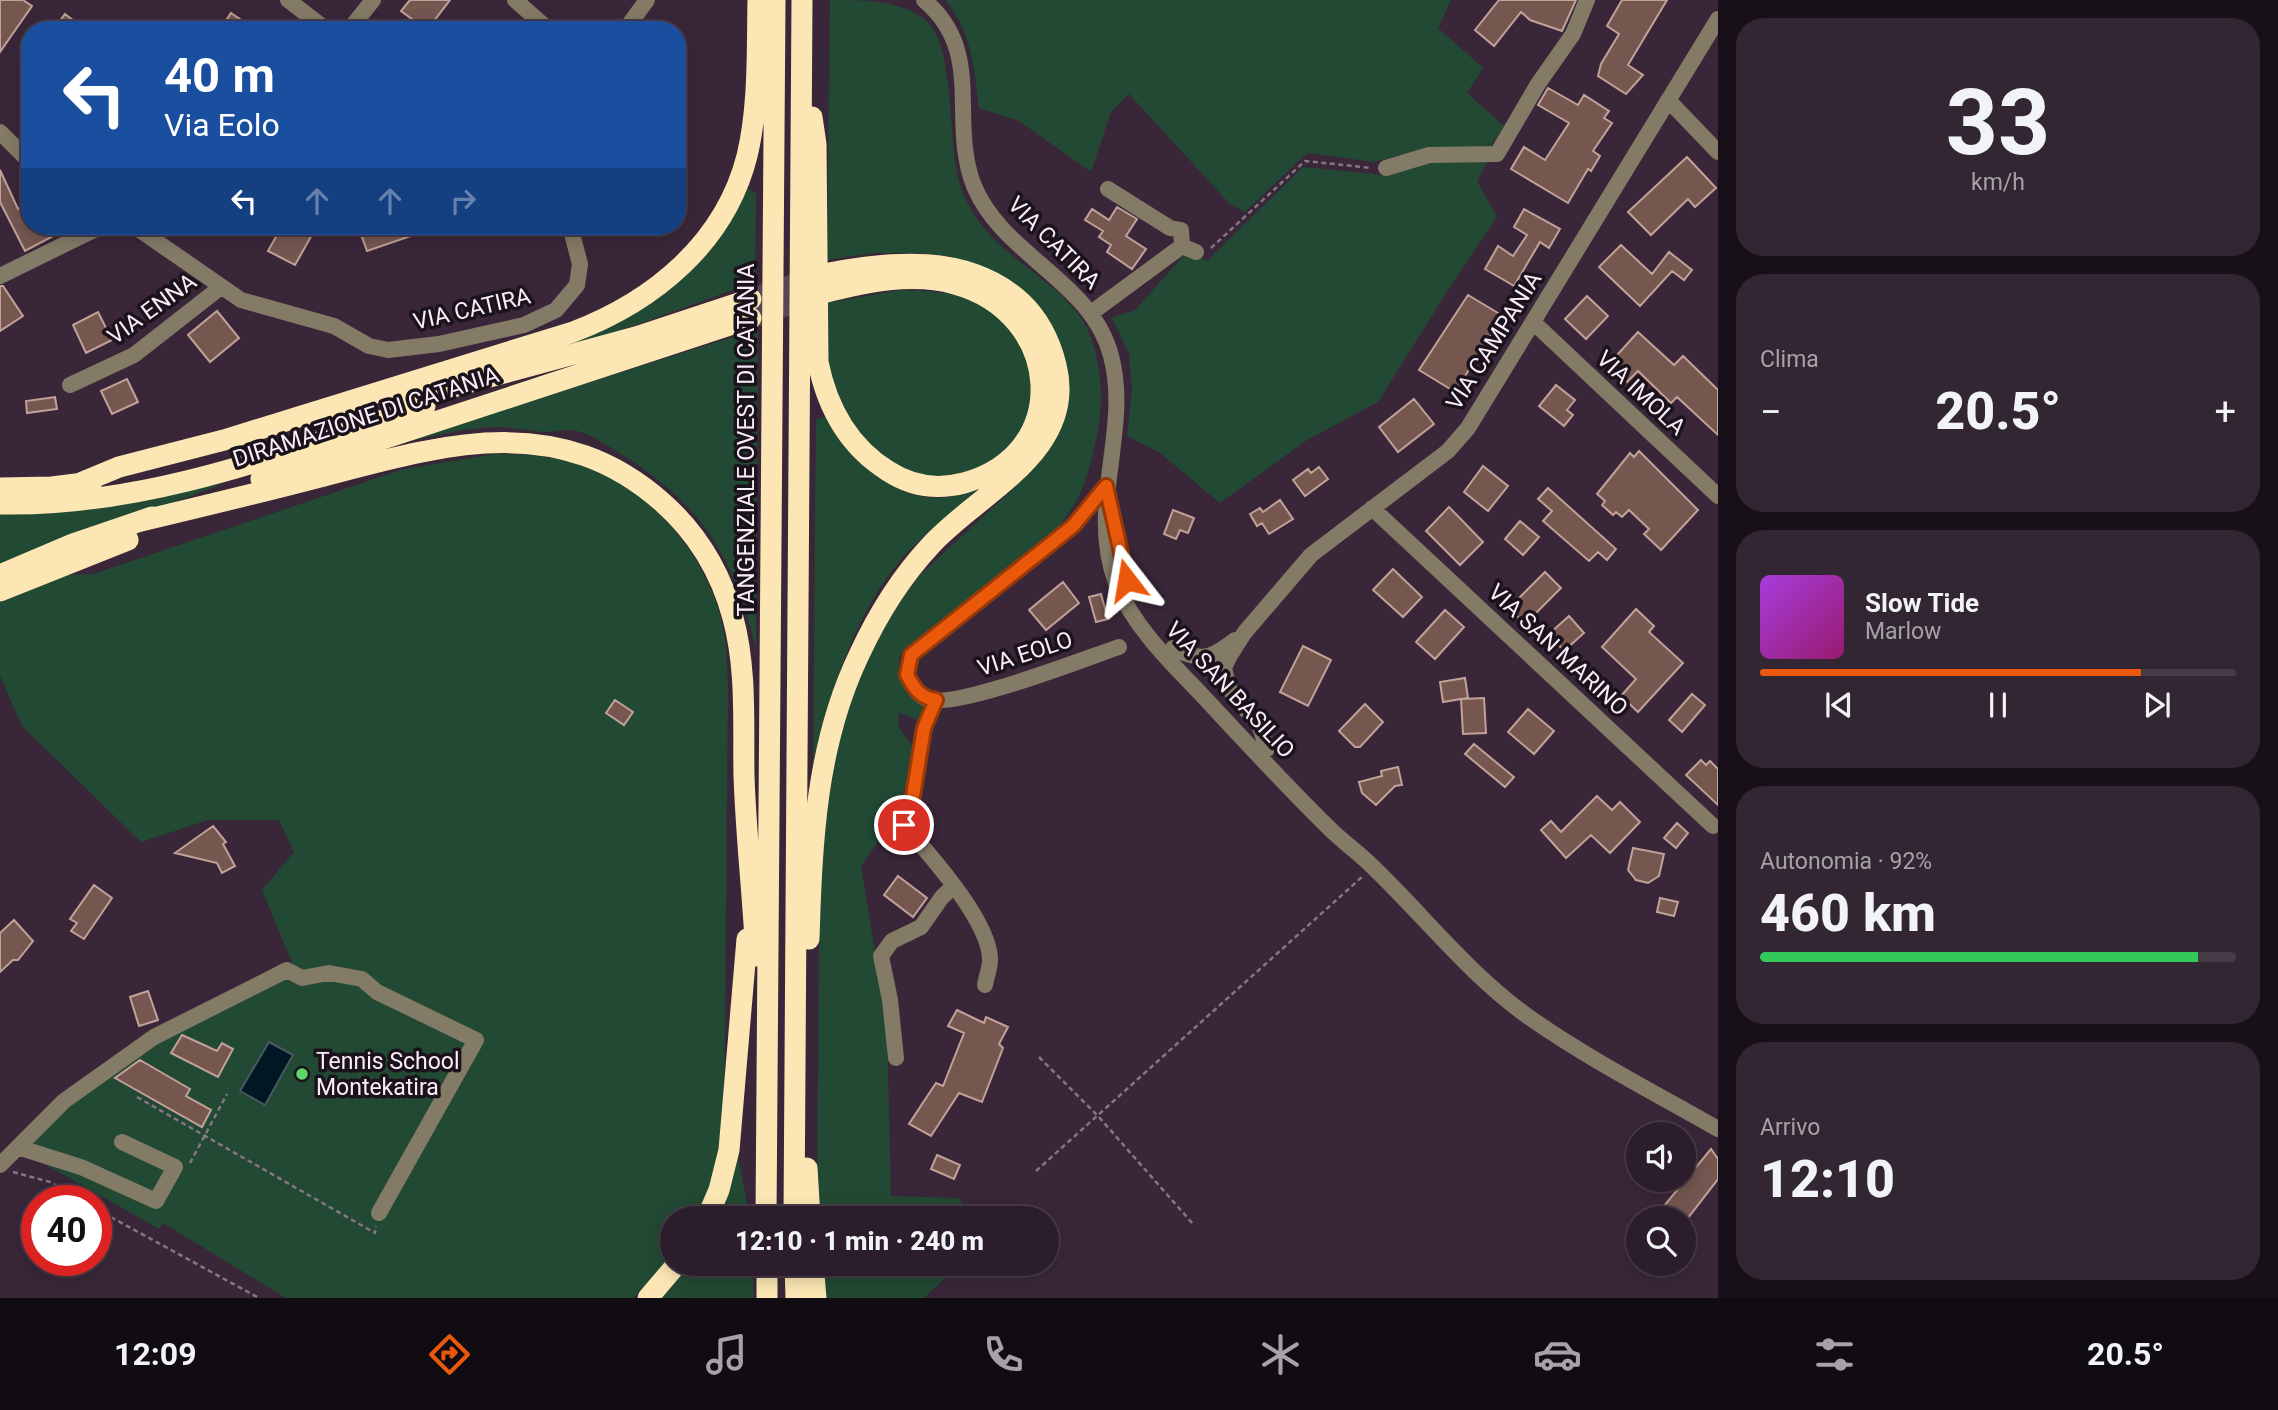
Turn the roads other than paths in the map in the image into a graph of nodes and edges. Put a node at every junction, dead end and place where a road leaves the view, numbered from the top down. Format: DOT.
graph roads {
  1 [pos="288,0"];
  2 [pos="373,0"];
  3 [pos="515,0"];
  4 [pos="647,0"];
  5 [pos="758,0"];
  6 [pos="775,0"];
  7 [pos="802,0"];
  8 [pos="924,0"];
  9 [pos="1587,0"];
  10 [pos="1718,19"];
  11 [pos="315,21"];
  12 [pos="356,21"];
  13 [pos="539,21"];
  14 [pos="632,21"];
  15 [pos="802,42"];
  16 [pos="1668,100"];
  17 [pos="2,136"];
  18 [pos="1718,152"];
  19 [pos="21,154"];
  20 [pos="1386,168"];
  21 [pos="1108,189"];
  22 [pos="84,235"];
  23 [pos="147,235"];
  24 [pos="572,235"];
  25 [pos="0,276"];
  26 [pos="221,287"];
  27 [pos="1091,313"];
  28 [pos="1533,322"];
  29 [pos="636,337"];
  30 [pos="70,384"];
  31 [pos="327,457"];
  32 [pos="78,484"];
  33 [pos="1106,486"];
  34 [pos="0,488"];
  35 [pos="1718,496"];
  36 [pos="236,499"];
  37 [pos="0,504"];
  38 [pos="1372,508"];
  39 [pos="141,521"];
  40 [pos="0,575"];
  41 [pos="0,591"];
  42 [pos="1245,632"];
  43 [pos="1119,647"];
  44 [pos="1173,649"];
  45 [pos="940,701"];
  46 [pos="1267,749"];
  47 [pos="1713,826"];
  48 [pos="1372,866"];
  49 [pos="761,881"];
  50 [pos="954,886"];
  51 [pos="985,985"];
  52 [pos="896,1058"];
  53 [pos="795,1059"];
  54 [pos="795,1102"];
  55 [pos="1718,1129"];
  56 [pos="121,1142"];
  57 [pos="19,1147"];
  58 [pos="6,1169"];
  59 [pos="712,1206"];
  60 [pos="766,1206"];
  61 [pos="794,1206"];
  62 [pos="809,1206"];
  63 [pos="379,1213"];
  64 [pos="667,1276"];
  65 [pos="767,1276"];
  66 [pos="795,1276"];
  67 [pos="814,1276"];
  68 [pos="648,1298"];
  69 [pos="767,1298"];
  70 [pos="796,1298"];
  71 [pos="816,1298"];
  1 -- 11 [label="street"];
  2 -- 12 [label="street"];
  3 -- 13 [label="street"];
  4 -- 14 [label="street"];
  5 -- 32 [label="highway"];
  6 -- 49 [label="highway, TANGENZIALE OVEST DI CATANIA"];
  7 -- 15 [label="highway"];
  8 -- 27 [label="street, VIA CATIRA"];
  9 -- 20 [label="street"];
  10 -- 16 [label="street, VIA CAMPANIA"];
  15 -- 53 [label="highway"];
  15 -- 53 [label="highway"];
  16 -- 18 [label="street"];
  16 -- 28 [label="street, VIA CAMPANIA"];
  17 -- 19 [label="street"];
  21 -- 27 [label="street"];
  22 -- 25 [label="street"];
  23 -- 26 [label="street"];
  24 -- 26 [label="street, VIA CATIRA"];
  26 -- 30 [label="street, VIA ENNA"];
  27 -- 33 [label="street, VIA CATIRA"];
  28 -- 35 [label="street, VIA IMOLA"];
  28 -- 38 [label="street, VIA CAMPANIA"];
  29 -- 31 [label="highway, DIRAMAZIONE DI CATANIA"];
  29 -- 32 [label="highway, DIRAMAZIONE DI CATANIA"];
  29 -- 37 [label="highway"];
  31 -- 36 [label="highway"];
  31 -- 39 [label="highway, DIRAMAZIONE DI CATANIA"];
  32 -- 34 [label="highway, DIRAMAZIONE DI CATANIA"];
  33 -- 44 [label="street, VIA SAN BASILIO"];
  33 -- 45 [label="street"];
  33 -- 48 [label="street, VIA SAN BASILIO"];
  36 -- 39 [label="highway"];
  36 -- 41 [label="highway"];
  36 -- 49 [label="highway"];
  38 -- 42 [label="street, VIA CAMPANIA"];
  38 -- 47 [label="street, VIA SAN MARINO"];
  39 -- 40 [label="highway, DIRAMAZIONE DI CATANIA"];
  42 -- 44 [label="street"];
  42 -- 46 [label="street"];
  43 -- 45 [label="street, VIA EOLO"];
  44 -- 46 [label="street, VIA SAN BASILIO"];
  45 -- 50 [label="street"];
  46 -- 48 [label="street, VIA SAN BASILIO"];
  48 -- 55 [label="street, VIA SAN BASILIO"];
  49 -- 59 [label="highway"];
  49 -- 60 [label="highway"];
  50 -- 51 [label="street"];
  50 -- 52 [label="street"];
  53 -- 54 [label="highway"];
  54 -- 61 [label="highway"];
  54 -- 62 [label="highway"];
  56 -- 57 [label="street"];
  57 -- 58 [label="street"];
  57 -- 63 [label="street"];
  64 -- 68 [label="highway"];
  65 -- 69 [label="highway"];
  66 -- 70 [label="highway"];
  67 -- 71 [label="highway"];
}
